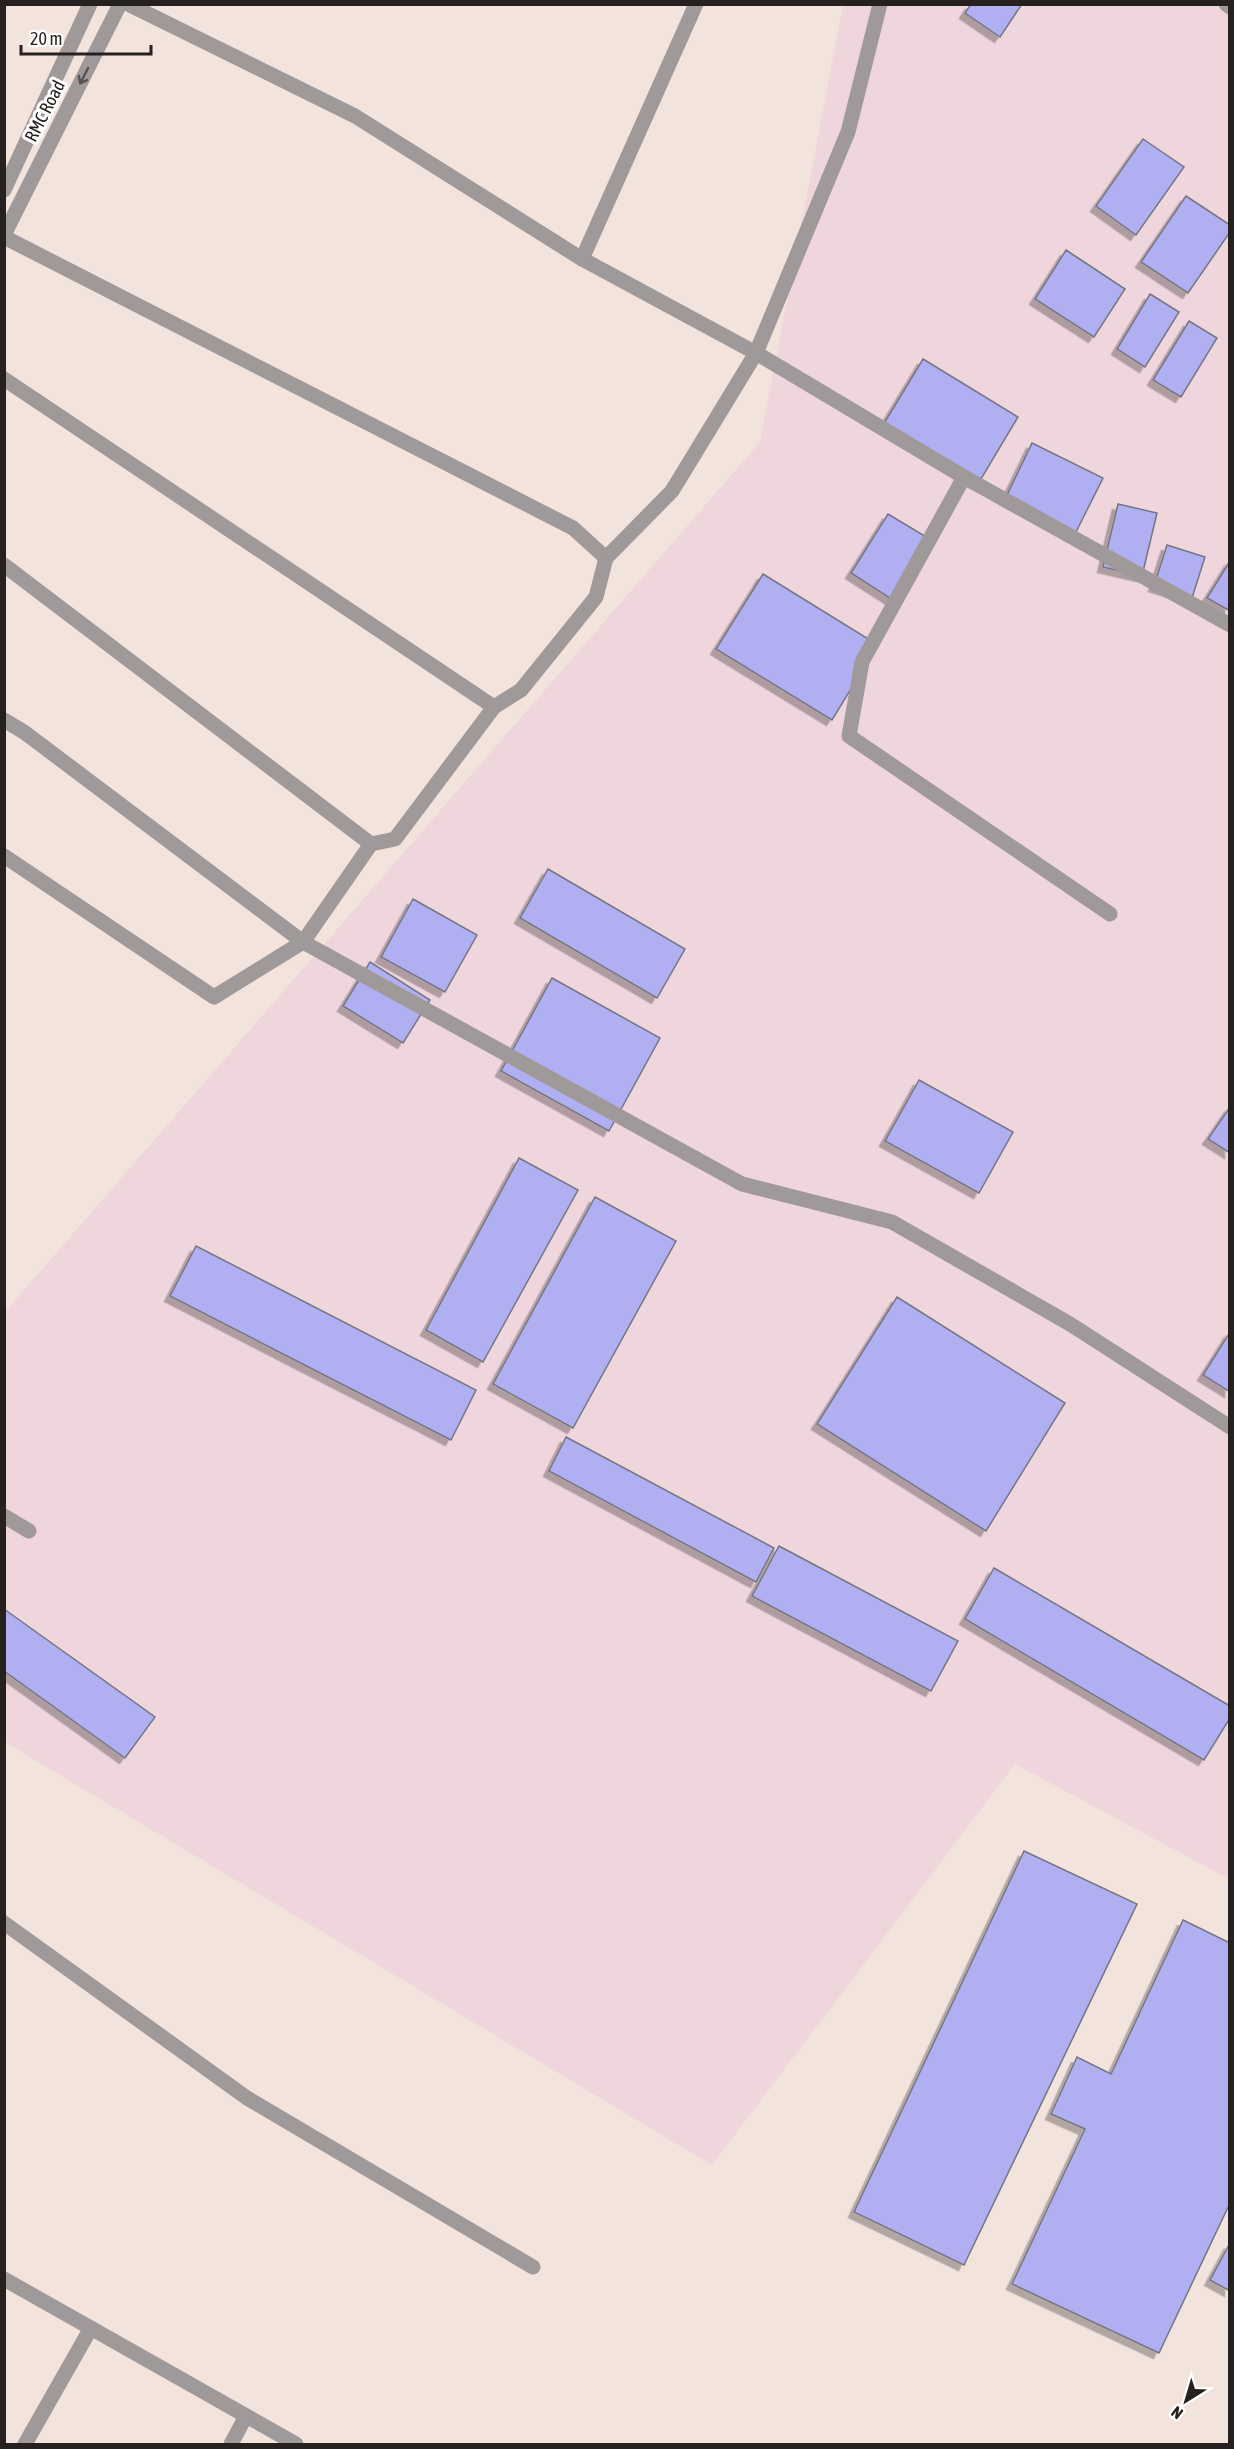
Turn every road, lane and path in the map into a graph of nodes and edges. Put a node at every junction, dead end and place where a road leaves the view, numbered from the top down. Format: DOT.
graph roads {
  1 [pos="90,4"];
  2 [pos="120,4"];
  3 [pos="128,4"];
  4 [pos="696,4"];
  5 [pos="879,4"];
  6 [pos="4,190"];
  7 [pos="4,236"];
  8 [pos="582,259"];
  9 [pos="756,353"];
  10 [pos="4,379"];
  11 [pos="964,477"];
  12 [pos="606,558"];
  13 [pos="4,565"];
  14 [pos="1230,625"];
  15 [pos="494,707"];
  16 [pos="4,720"];
  17 [pos="372,844"];
  18 [pos="4,856"];
  19 [pos="1110,914"];
  20 [pos="303,942"];
  21 [pos="1230,1427"];
  22 [pos="4,1516"];
  23 [pos="29,1531"];
  24 [pos="4,1923"];
  25 [pos="533,2267"];
  26 [pos="4,2279"];
  27 [pos="91,2328"];
  28 [pos="246,2416"];
  29 [pos="26,2445"];
  30 [pos="231,2445"];
  31 [pos="296,2445"];
  1 -- 6 [label="street, RMC Road"];
  2 -- 7 [label="street, RMC Road, one-way"];
  3 -- 8 [label="street"];
  4 -- 8 [label="street"];
  5 -- 9 [label="street"];
  7 -- 12 [label="street"];
  8 -- 9 [label="street"];
  9 -- 11 [label="street"];
  9 -- 12 [label="street"];
  10 -- 15 [label="street"];
  11 -- 14 [label="street"];
  11 -- 19 [label="street"];
  12 -- 15 [label="street"];
  13 -- 17 [label="street"];
  15 -- 17 [label="street"];
  16 -- 20 [label="street"];
  17 -- 20 [label="street"];
  18 -- 20 [label="street"];
  20 -- 21 [label="street"];
  22 -- 23 [label="street"];
  24 -- 25 [label="street"];
  26 -- 27 [label="street"];
  27 -- 28 [label="street"];
  27 -- 29 [label="street"];
  28 -- 30 [label="street"];
  28 -- 31 [label="street"];
}
